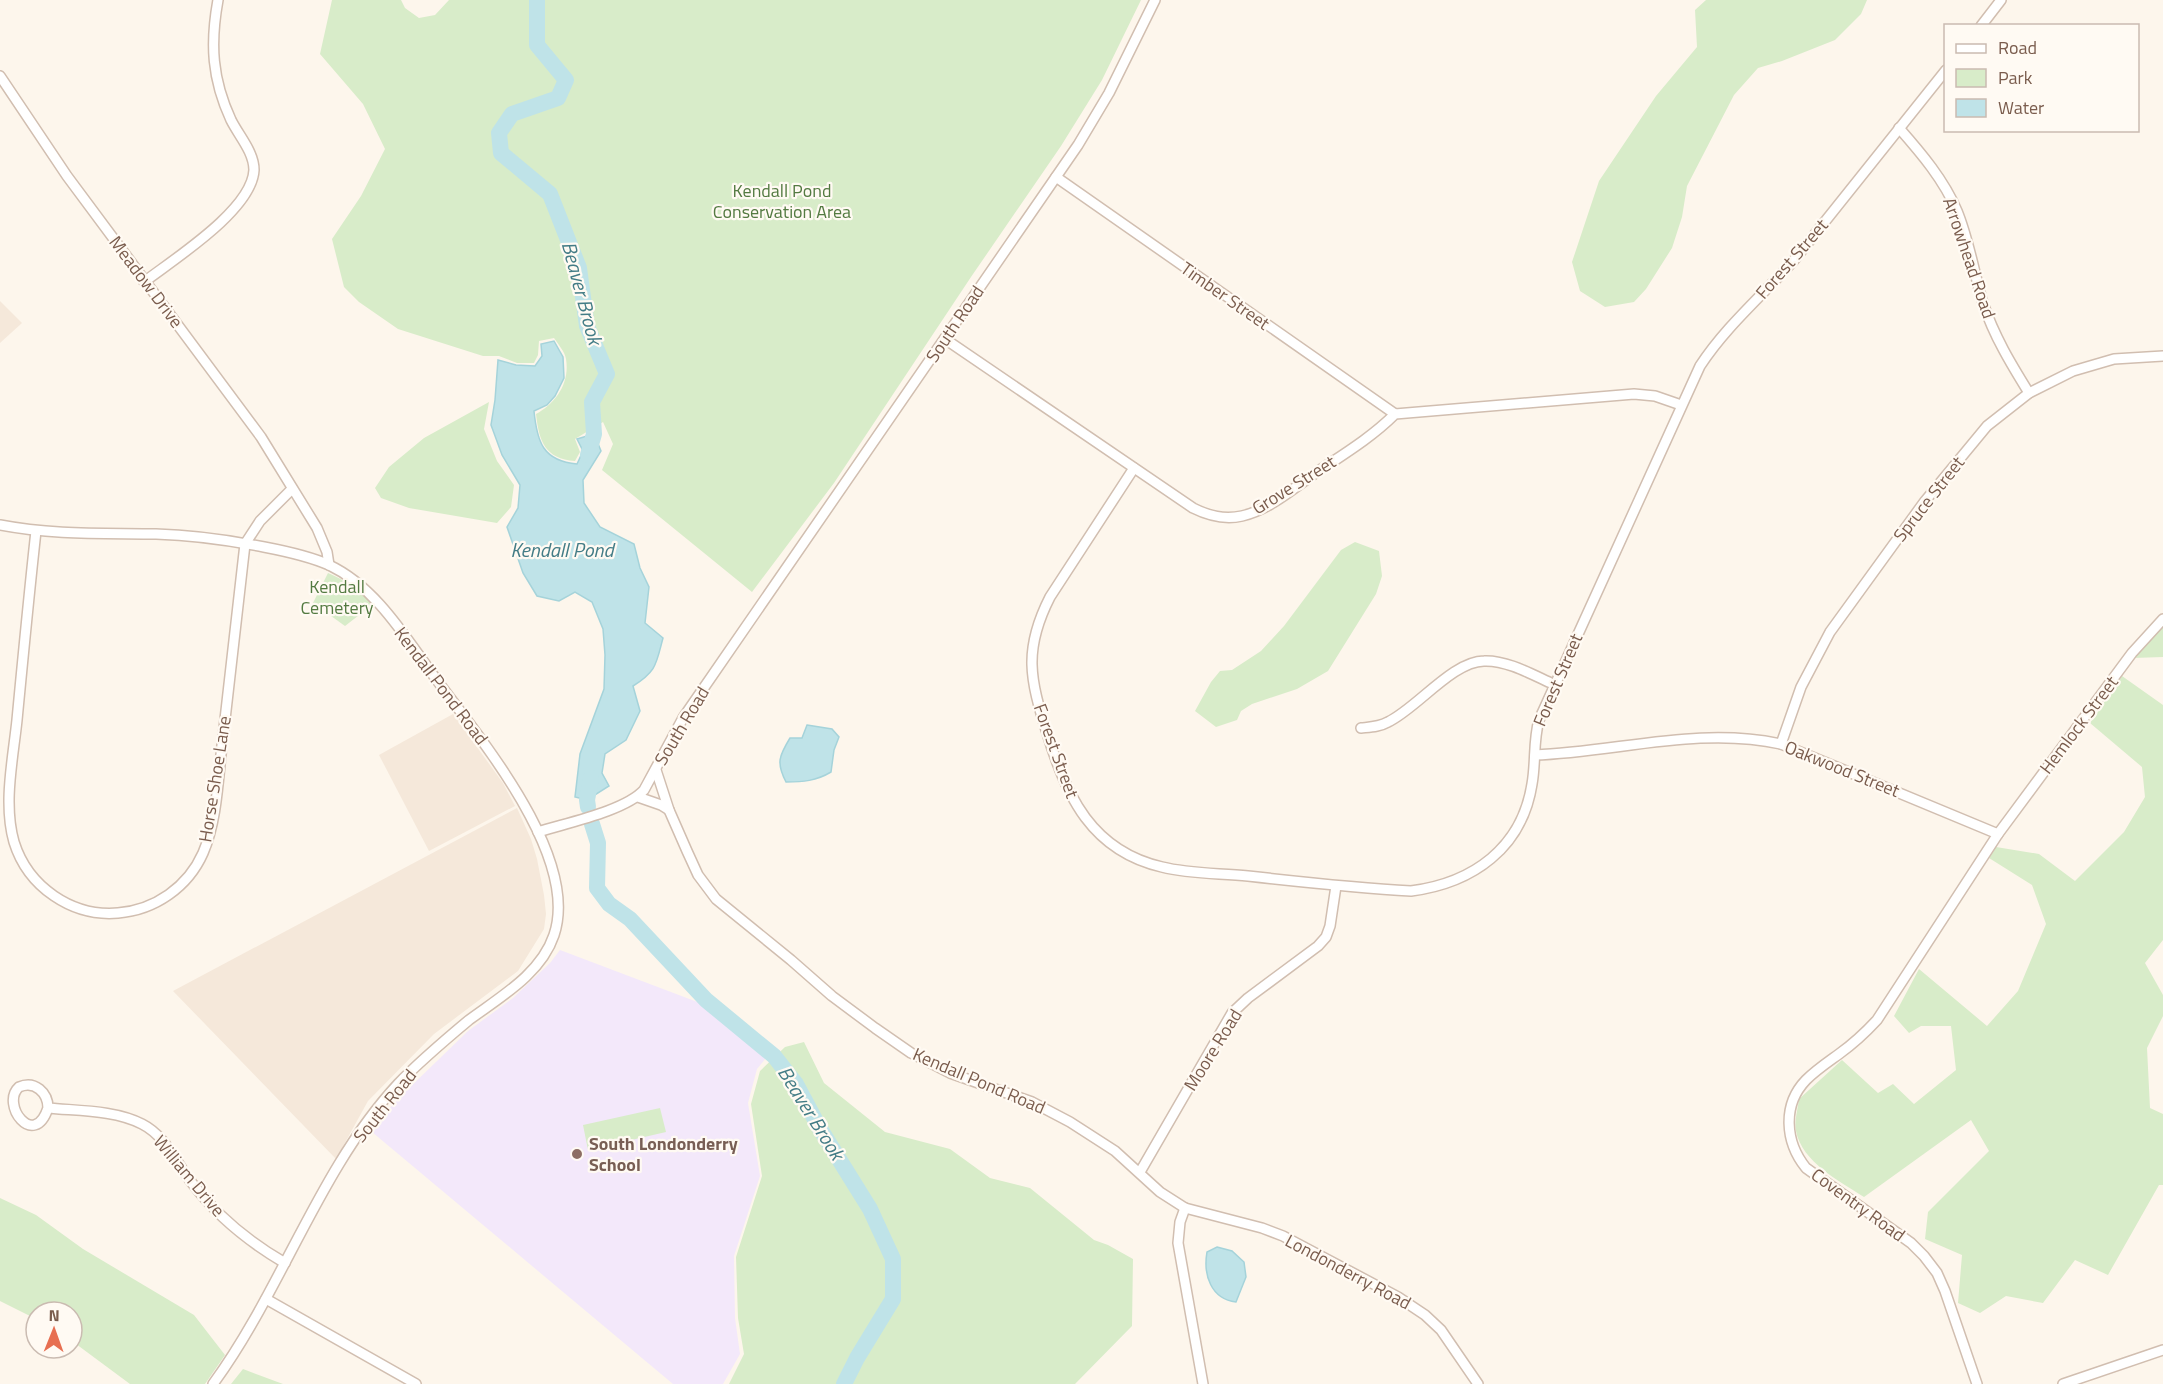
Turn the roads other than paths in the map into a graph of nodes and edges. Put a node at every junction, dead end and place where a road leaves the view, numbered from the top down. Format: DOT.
graph roads {
  1 [pos="218,0"];
  2 [pos="1155,0"];
  3 [pos="2001,0"];
  4 [pos="1983,24"];
  5 [pos="1944,73"];
  6 [pos="0,76"];
  7 [pos="7,85"];
  8 [pos="0,95"];
  9 [pos="1899,129"];
  10 [pos="1056,177"];
  11 [pos="144,282"];
  12 [pos="945,339"];
  13 [pos="2163,356"];
  14 [pos="2029,393"];
  15 [pos="1681,405"];
  16 [pos="1395,414"];
  17 [pos="1134,468"];
  18 [pos="292,489"];
  19 [pos="0,525"];
  20 [pos="36,531"];
  21 [pos="245,544"];
  22 [pos="329,565"];
  23 [pos="2163,619"];
  24 [pos="1553,684"];
  25 [pos="1361,728"];
  26 [pos="1781,744"];
  27 [pos="1535,755"];
  28 [pos="656,770"];
  29 [pos="638,797"];
  30 [pos="669,810"];
  31 [pos="538,832"];
  32 [pos="1998,834"];
  33 [pos="1335,886"];
  34 [pos="48,1108"];
  35 [pos="1140,1172"];
  36 [pos="1185,1208"];
  37 [pos="285,1263"];
  38 [pos="266,1299"];
  39 [pos="2163,1350"];
  40 [pos="213,1384"];
  41 [pos="416,1384"];
  42 [pos="1203,1384"];
  43 [pos="1478,1384"];
  44 [pos="1977,1384"];
  45 [pos="2063,1384"];
  1 -- 11 [label="street"];
  2 -- 10 [label="street, South Road"];
  3 -- 4 [label="street"];
  5 -- 9 [label="street, Forest Street"];
  6 -- 7 [label="street, Meadow Drive"];
  7 -- 8 [label="street"];
  7 -- 11 [label="street, Meadow Drive"];
  9 -- 14 [label="street, Arrowhead Road"];
  9 -- 15 [label="street, Forest Street"];
  10 -- 12 [label="street, South Road"];
  10 -- 16 [label="street, Timber Street"];
  11 -- 18 [label="street, Meadow Drive"];
  12 -- 17 [label="street, Grove Street"];
  12 -- 28 [label="street, South Road"];
  13 -- 14 [label="street, Spruce Street"];
  14 -- 26 [label="street, Spruce Street"];
  15 -- 16 [label="street"];
  15 -- 24 [label="street, Forest Street"];
  16 -- 17 [label="street, Grove Street"];
  17 -- 33 [label="street, Forest Street"];
  18 -- 21 [label="street"];
  18 -- 22 [label="street, Meadow Drive"];
  19 -- 20 [label="street, Kendall Pond Road"];
  20 -- 21 [label="street, Kendall Pond Road"];
  20 -- 21 [label="street, Horse Shoe Lane"];
  21 -- 22 [label="street, Kendall Pond Road"];
  22 -- 31 [label="street, Kendall Pond Road"];
  23 -- 32 [label="street, Hemlock Street"];
  24 -- 25 [label="street"];
  24 -- 27 [label="street, Forest Street"];
  26 -- 27 [label="street, Oakwood Street"];
  26 -- 32 [label="street, Oakwood Street"];
  27 -- 33 [label="street, Forest Street"];
  28 -- 29 [label="street, South Road"];
  28 -- 30 [label="street, Kendall Pond Road"];
  29 -- 30 [label="street"];
  29 -- 31 [label="street"];
  30 -- 35 [label="street, Kendall Pond Road"];
  31 -- 37 [label="street, South Road"];
  32 -- 44 [label="street, Coventry Road"];
  33 -- 35 [label="street, Moore Road"];
  34 -- 34 [label="street"];
  34 -- 37 [label="street, William Drive"];
  35 -- 36 [label="street, Kendall Pond Road"];
  36 -- 42 [label="street"];
  36 -- 43 [label="street, Londonderry Road"];
  37 -- 38 [label="street, South Road"];
  38 -- 40 [label="street, South Road"];
  38 -- 41 [label="street"];
  39 -- 45 [label="street"];
}
